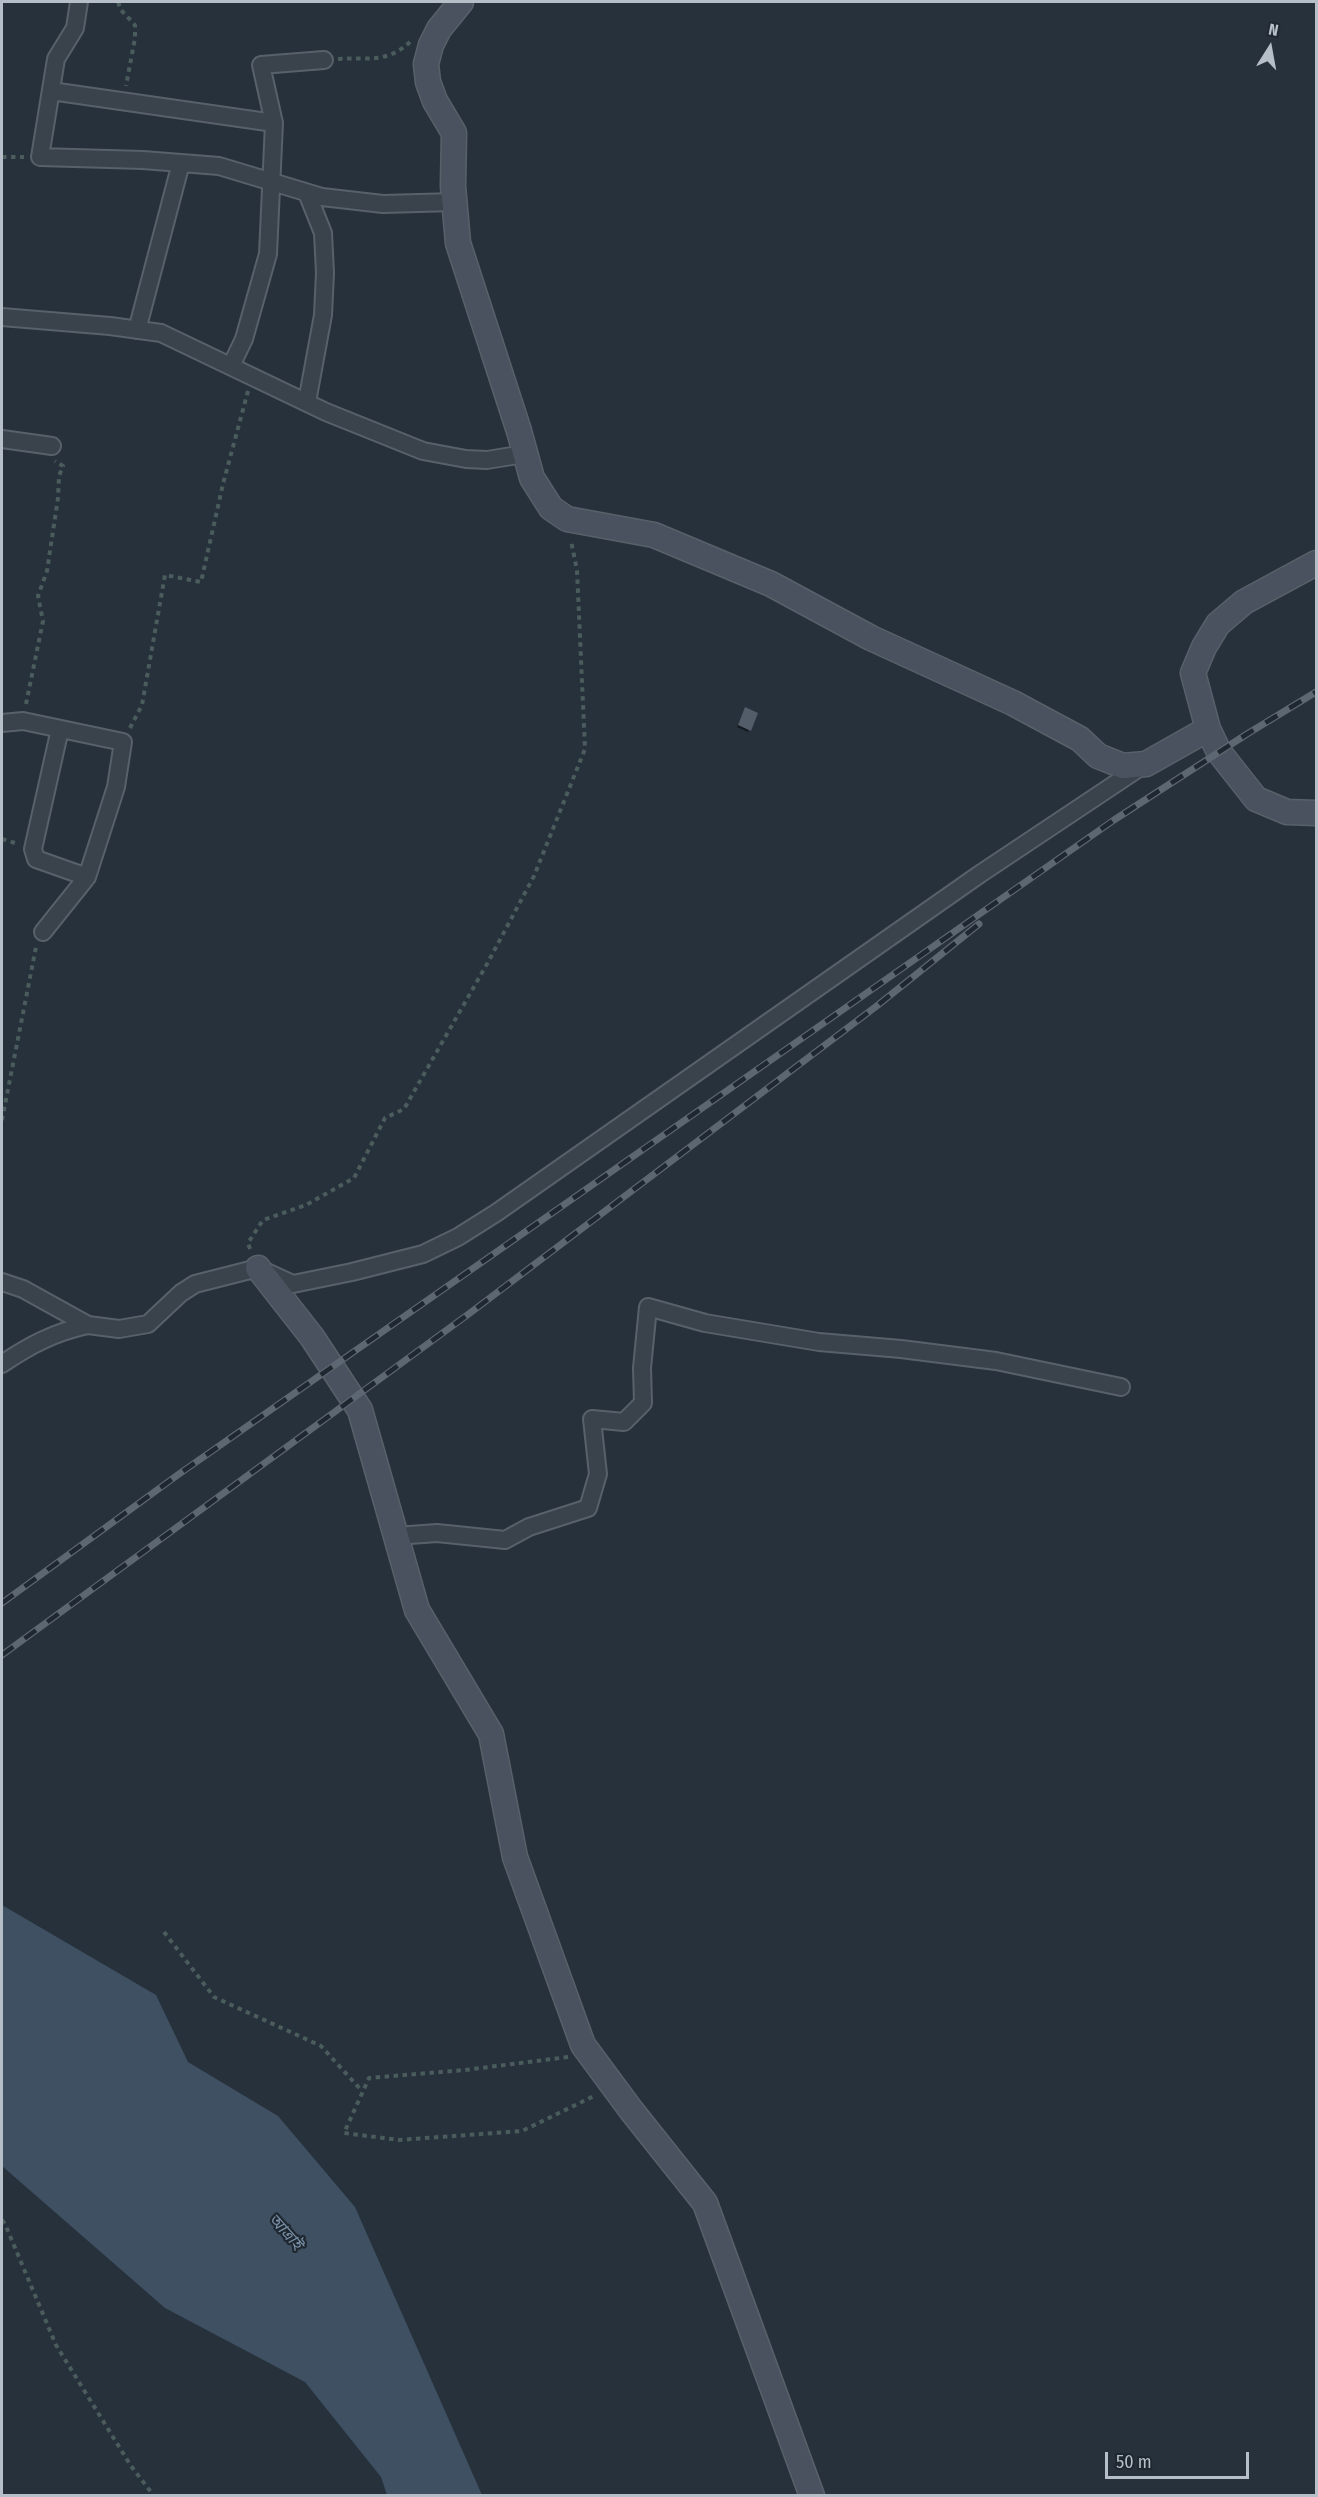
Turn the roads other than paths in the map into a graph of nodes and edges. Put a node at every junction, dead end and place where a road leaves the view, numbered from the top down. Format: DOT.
graph roads {
  1 [pos="79,2"];
  2 [pos="461,2"];
  3 [pos="324,60"];
  4 [pos="51,91"];
  5 [pos="274,123"];
  6 [pos="181,163"];
  7 [pos="272,183"];
  8 [pos="307,193"];
  9 [pos="455,202"];
  10 [pos="2,317"];
  11 [pos="136,330"];
  12 [pos="231,366"];
  13 [pos="307,402"];
  14 [pos="2,439"];
  15 [pos="48,451"];
  16 [pos="524,454"];
  17 [pos="1317,563"];
  18 [pos="2,723"];
  19 [pos="60,729"];
  20 [pos="1208,729"];
  21 [pos="1146,764"];
  22 [pos="1317,813"];
  23 [pos="87,876"];
  24 [pos="43,932"];
  25 [pos="258,1268"];
  26 [pos="2,1282"];
  27 [pos="88,1324"];
  28 [pos="2,1364"];
  29 [pos="1121,1387"];
  30 [pos="396,1536"];
  31 [pos="812,2496"];
  1 -- 4 [label="street"];
  2 -- 9 [label="street"];
  3 -- 5 [label="street"];
  4 -- 5 [label="street"];
  4 -- 6 [label="street"];
  5 -- 7 [label="street"];
  6 -- 7 [label="street"];
  6 -- 11 [label="street"];
  7 -- 8 [label="street"];
  7 -- 12 [label="street"];
  8 -- 9 [label="street"];
  8 -- 13 [label="street"];
  9 -- 16 [label="street"];
  10 -- 11 [label="street"];
  11 -- 12 [label="street"];
  12 -- 13 [label="street"];
  13 -- 16 [label="street"];
  14 -- 15 [label="street"];
  16 -- 21 [label="street"];
  17 -- 20 [label="street"];
  18 -- 19 [label="street"];
  19 -- 23 [label="street"];
  19 -- 23 [label="street"];
  20 -- 21 [label="street"];
  20 -- 22 [label="street"];
  21 -- 25 [label="street"];
  23 -- 24 [label="street"];
  25 -- 27 [label="street"];
  25 -- 30 [label="street"];
  26 -- 27 [label="street"];
  27 -- 28 [label="street"];
  29 -- 30 [label="street"];
  30 -- 31 [label="street"];
}
